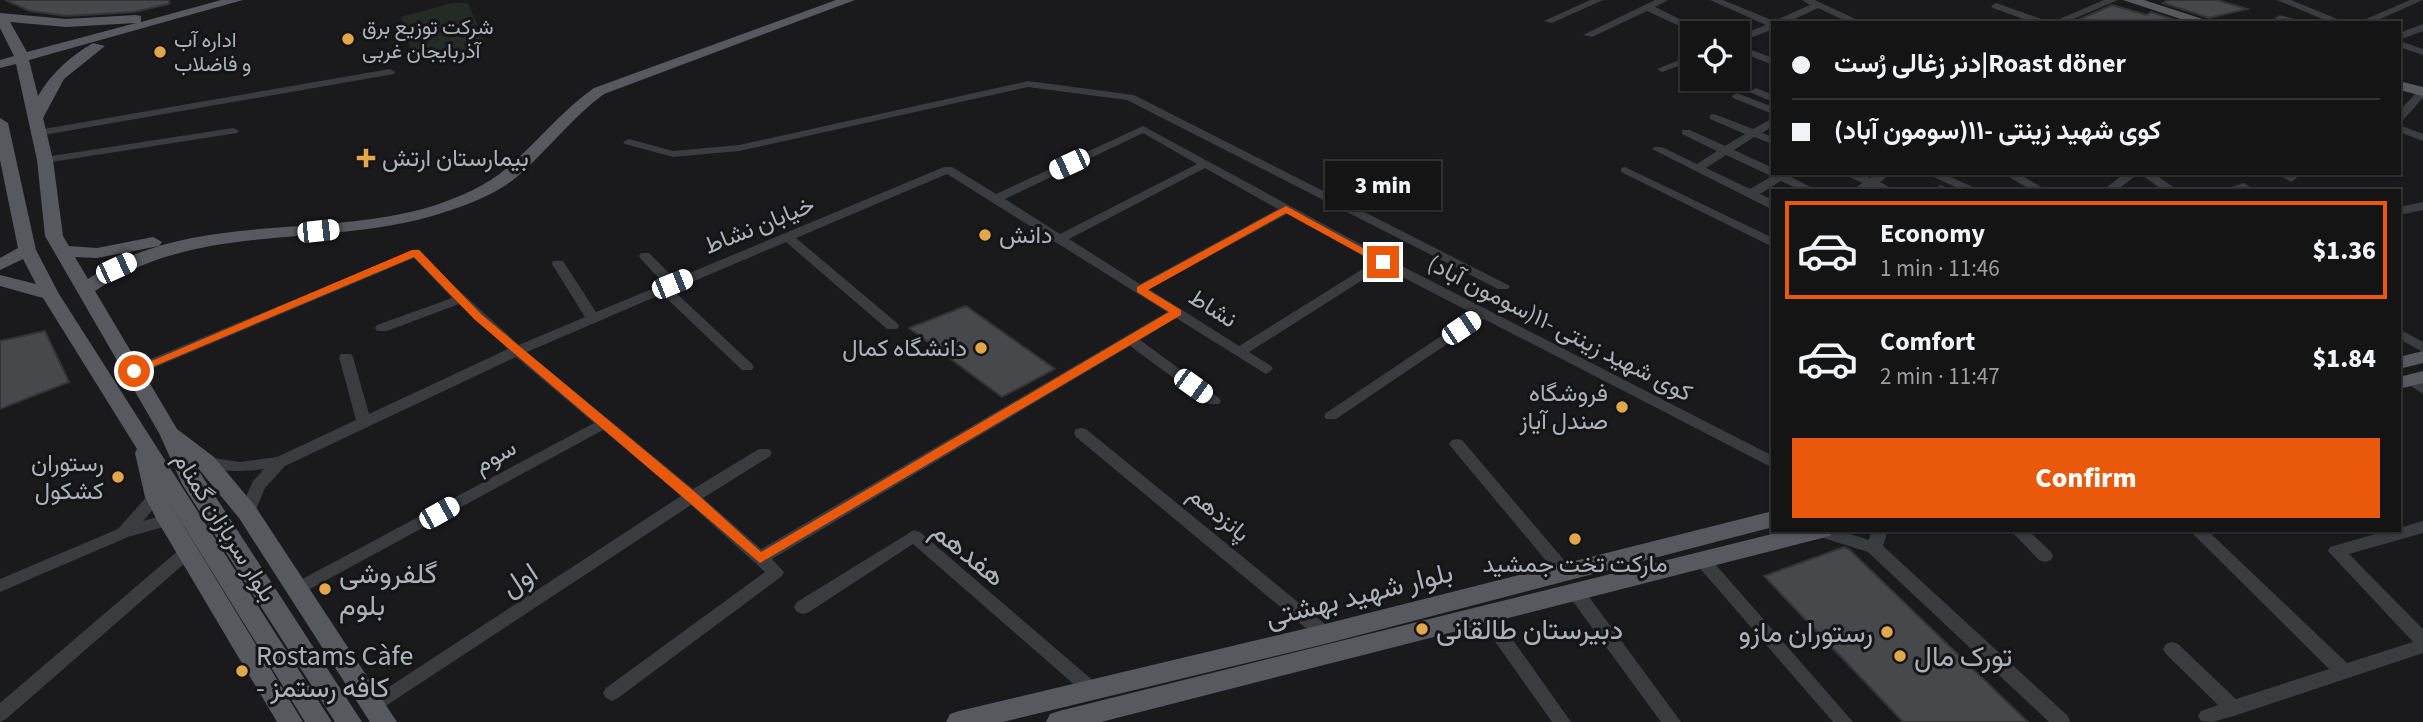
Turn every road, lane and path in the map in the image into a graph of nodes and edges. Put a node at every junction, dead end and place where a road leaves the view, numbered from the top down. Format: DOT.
graph roads {
  1 [pos="205,0"];
  2 [pos="236,0"];
  3 [pos="835,0"];
  4 [pos="848,0"];
  5 [pos="1598,0"];
  6 [pos="1715,0"];
  7 [pos="1807,0"];
  8 [pos="2112,0"];
  9 [pos="2130,0"];
  10 [pos="2282,0"];
  11 [pos="2418,0"];
  12 [pos="1655,2"];
  13 [pos="1818,5"];
  14 [pos="1996,6"];
  15 [pos="0,17"];
  16 [pos="2280,18"];
  17 [pos="1549,21"];
  18 [pos="1681,21"];
  19 [pos="1781,21"];
  20 [pos="1854,21"];
  21 [pos="2038,21"];
  22 [pos="2060,21"];
  23 [pos="2182,21"];
  24 [pos="2201,21"];
  25 [pos="2291,21"];
  26 [pos="2337,21"];
  27 [pos="2367,21"];
  28 [pos="1771,23"];
  29 [pos="134,24"];
  30 [pos="1771,25"];
  31 [pos="2423,27"];
  32 [pos="1588,35"];
  33 [pos="1750,35"];
  34 [pos="2401,36"];
  35 [pos="2401,45"];
  36 [pos="2423,52"];
  37 [pos="0,53"];
  38 [pos="1750,53"];
  39 [pos="21,54"];
  40 [pos="1771,61"];
  41 [pos="1680,63"];
  42 [pos="0,64"];
  43 [pos="1662,69"];
  44 [pos="390,72"];
  45 [pos="2401,79"];
  46 [pos="2423,85"];
  47 [pos="2401,86"];
  48 [pos="1756,92"];
  49 [pos="2423,92"];
  50 [pos="1737,96"];
  51 [pos="1771,98"];
  52 [pos="1771,110"];
  53 [pos="2401,116"];
  54 [pos="1714,117"];
  55 [pos="1771,122"];
  56 [pos="0,123"];
  57 [pos="36,126"];
  58 [pos="2401,129"];
  59 [pos="233,131"];
  60 [pos="1686,132"];
  61 [pos="1754,133"];
  62 [pos="2423,138"];
  63 [pos="1771,140"];
  64 [pos="629,142"];
  65 [pos="1658,149"];
  66 [pos="1726,151"];
  67 [pos="45,160"];
  68 [pos="1205,164"];
  69 [pos="948,169"];
  70 [pos="1698,169"];
  71 [pos="1626,170"];
  72 [pos="1771,171"];
  73 [pos="1777,175"];
  74 [pos="1780,175"];
  75 [pos="1853,175"];
  76 [pos="1883,175"];
  77 [pos="1936,175"];
  78 [pos="2019,175"];
  79 [pos="2130,175"];
  80 [pos="2149,175"];
  81 [pos="1871,183"];
  82 [pos="2244,187"];
  83 [pos="1808,189"];
  84 [pos="1862,189"];
  85 [pos="1885,189"];
  86 [pos="1970,189"];
  87 [pos="2039,189"];
  88 [pos="2111,189"];
  89 [pos="2170,189"];
  90 [pos="2234,189"];
  91 [pos="1751,194"];
  92 [pos="996,199"];
  93 [pos="1771,204"];
  94 [pos="2423,206"];
  95 [pos="1286,209"];
  96 [pos="2401,211"];
  97 [pos="789,238"];
  98 [pos="1060,239"];
  99 [pos="1771,242"];
  100 [pos="27,250"];
  101 [pos="64,251"];
  102 [pos="645,256"];
  103 [pos="1383,262"];
  104 [pos="558,264"];
  105 [pos="0,265"];
  106 [pos="0,280"];
  107 [pos="668,286"];
  108 [pos="1503,286"];
  109 [pos="86,289"];
  110 [pos="1140,289"];
  111 [pos="50,294"];
  112 [pos="459,300"];
  113 [pos="1177,312"];
  114 [pos="1483,314"];
  115 [pos="593,318"];
  116 [pos="892,326"];
  117 [pos="382,328"];
  118 [pos="2401,334"];
  119 [pos="1131,340"];
  120 [pos="2423,348"];
  121 [pos="516,351"];
  122 [pos="1239,352"];
  123 [pos="346,357"];
  124 [pos="2423,357"];
  125 [pos="747,367"];
  126 [pos="1266,369"];
  127 [pos="134,371"];
  128 [pos="2411,378"];
  129 [pos="1214,401"];
  130 [pos="1331,416"];
  131 [pos="365,422"];
  132 [pos="603,424"];
  133 [pos="169,433"];
  134 [pos="1082,433"];
  135 [pos="1457,444"];
  136 [pos="143,445"];
  137 [pos="764,453"];
  138 [pos="207,462"];
  139 [pos="280,462"];
  140 [pos="1771,462"];
  141 [pos="692,496"];
  142 [pos="156,497"];
  143 [pos="247,512"];
  144 [pos="168,520"];
  145 [pos="1771,520"];
  146 [pos="2423,527"];
  147 [pos="2401,531"];
  148 [pos="1817,532"];
  149 [pos="1824,532"];
  150 [pos="1879,532"];
  151 [pos="2020,532"];
  152 [pos="2199,532"];
  153 [pos="123,533"];
  154 [pos="2380,534"];
  155 [pos="1874,548"];
  156 [pos="186,552"];
  157 [pos="2045,556"];
  158 [pos="760,558"];
  159 [pos="1703,561"];
  160 [pos="1570,581"];
  161 [pos="0,586"];
  162 [pos="299,589"];
  163 [pos="803,607"];
  164 [pos="1485,614"];
  165 [pos="1374,632"];
  166 [pos="1325,634"];
  167 [pos="2172,649"];
  168 [pos="2344,671"];
  169 [pos="1091,689"];
  170 [pos="612,693"];
  171 [pos="2234,708"];
  172 [pos="379,713"];
  173 [pos="0,714"];
  174 [pos="2207,716"];
  175 [pos="290,722"];
  176 [pos="319,722"];
  177 [pos="349,722"];
  178 [pos="959,722"];
  179 [pos="1059,722"];
  180 [pos="1562,722"];
  181 [pos="1672,722"];
  182 [pos="1844,722"];
  183 [pos="2061,722"];
  1 -- 29 [label="main road"];
  2 -- 29 [label="main road"];
  3 -- 101 [label="main road"];
  4 -- 109 [label="main road"];
  5 -- 17 [label="street"];
  6 -- 28 [label="street"];
  7 -- 13 [label="street"];
  8 -- 22 [label="street"];
  8 -- 23 [label="main road"];
  9 -- 24 [label="main road"];
  10 -- 26 [label="street"];
  11 -- 27 [label="street"];
  12 -- 18 [label="street"];
  12 -- 32 [label="street"];
  13 -- 19 [label="street"];
  13 -- 20 [label="street"];
  14 -- 21 [label="street"];
  15 -- 29 [label="main road"];
  15 -- 39 [label="main road, بلوار سربازان گمنام"];
  16 -- 25 [label="street"];
  29 -- 39 [label="main road"];
  29 -- 57 [label="main road"];
  30 -- 33 [label="street"];
  31 -- 34 [label="street"];
  35 -- 36 [label="street"];
  37 -- 39 [label="main road"];
  38 -- 40 [label="street"];
  39 -- 42 [label="main road"];
  39 -- 57 [label="main road, بلوار سربازان گمنام"];
  41 -- 43 [label="street"];
  44 -- 57 [label="street"];
  45 -- 46 [label="main road"];
  47 -- 49 [label="main road"];
  48 -- 51 [label="street"];
  49 -- 53 [label="street"];
  50 -- 52 [label="street"];
  54 -- 61 [label="street"];
  55 -- 61 [label="street"];
  56 -- 100 [label="main road, بلوار سربازان گمنام"];
  57 -- 67 [label="main road, بلوار سربازان گمنام"];
  58 -- 62 [label="street"];
  59 -- 67 [label="street"];
  60 -- 66 [label="street"];
  61 -- 63 [label="street"];
  61 -- 66 [label="street"];
  64 -- 108 [label="street"];
  65 -- 70 [label="street"];
  66 -- 70 [label="street"];
  66 -- 72 [label="street"];
  67 -- 101 [label="main road, بلوار سربازان گمنام"];
  68 -- 92 [label="street, کوی شهید زینتی -۱۱(سومون آباد)"];
  68 -- 95 [label="street, کوی شهید زینتی -۱۱(سومون آباد)"];
  68 -- 98 [label="street"];
  69 -- 92 [label="street, نشاط"];
  69 -- 97 [label="street, خیابان نشاط"];
  70 -- 91 [label="street"];
  71 -- 99 [label="street"];
  73 -- 91 [label="street"];
  74 -- 83 [label="street"];
  75 -- 81 [label="street"];
  76 -- 81 [label="street"];
  77 -- 86 [label="street"];
  78 -- 87 [label="street"];
  79 -- 88 [label="street"];
  80 -- 89 [label="street"];
  81 -- 84 [label="street"];
  81 -- 85 [label="street"];
  82 -- 90 [label="street"];
  91 -- 93 [label="street"];
  92 -- 98 [label="street, نشاط"];
  94 -- 96 [label="street"];
  95 -- 103 [label="street, کوی شهید زینتی -۱۱(سومون آباد)"];
  95 -- 110 [label="street"];
  97 -- 107 [label="street, خیابان نشاط"];
  97 -- 116 [label="street"];
  98 -- 110 [label="street, نشاط"];
  100 -- 105 [label="main road"];
  100 -- 111 [label="main road, بلوار سربازان گمنام"];
  101 -- 109 [label="main road, بلوار سربازان گمنام"];
  102 -- 107 [label="street"];
  103 -- 114 [label="street, کوی شهید زینتی -۱۱(سومون آباد)"];
  103 -- 122 [label="street, نشاط"];
  104 -- 115 [label="street"];
  106 -- 111 [label="main road"];
  107 -- 115 [label="street, خیابان نشاط"];
  107 -- 125 [label="street"];
  109 -- 127 [label="main road, بلوار سربازان گمنام"];
  110 -- 113 [label="street, نشاط"];
  111 -- 136 [label="main road, بلوار سربازان گمنام"];
  112 -- 117 [label="street"];
  112 -- 121 [label="street"];
  112 -- 127 [label="street"];
  113 -- 119 [label="street"];
  113 -- 122 [label="street, نشاط"];
  114 -- 130 [label="street"];
  114 -- 140 [label="street, کوی شهید زینتی -۱۱(سومون آباد)"];
  115 -- 121 [label="street, خیابان نشاط"];
  118 -- 120 [label="street"];
  119 -- 129 [label="street"];
  119 -- 158 [label="street"];
  121 -- 131 [label="street, خیابان نشاط"];
  121 -- 132 [label="street"];
  122 -- 126 [label="street"];
  123 -- 131 [label="street"];
  124 -- 128 [label="main road"];
  127 -- 133 [label="main road, بلوار سربازان گمنام"];
  131 -- 139 [label="street, خیابان نشاط"];
  132 -- 141 [label="street"];
  132 -- 162 [label="street, سوم"];
  133 -- 138 [label="main road"];
  133 -- 177 [label="main road, بلوار سربازان گمنام"];
  134 -- 166 [label="street, پانزدهم"];
  135 -- 160 [label="street"];
  136 -- 142 [label="main road"];
  136 -- 176 [label="main road, بلوار سربازان گمنام"];
  137 -- 141 [label="street, اول"];
  138 -- 139 [label="street"];
  138 -- 143 [label="main road"];
  139 -- 143 [label="street"];
  141 -- 158 [label="street"];
  141 -- 172 [label="street, اول"];
  142 -- 144 [label="main road"];
  142 -- 153 [label="street"];
  143 -- 162 [label="main road"];
  144 -- 153 [label="street"];
  144 -- 156 [label="main road"];
  145 -- 160 [label="main road, بلوار شهید بهشتی"];
  146 -- 147 [label="street"];
  148 -- 159 [label="main road, بلوار شهید بهشتی"];
  149 -- 155 [label="street"];
  150 -- 155 [label="street"];
  151 -- 157 [label="street"];
  152 -- 168 [label="street"];
  153 -- 161 [label="street"];
  154 -- 168 [label="street"];
  155 -- 183 [label="street"];
  156 -- 173 [label="street"];
  156 -- 175 [label="main road"];
  158 -- 170 [label="street"];
  159 -- 160 [label="main road, بلوار شهید بهشتی"];
  159 -- 182 [label="street"];
  160 -- 164 [label="main road, بلوار شهید بهشتی"];
  160 -- 165 [label="main road, بلوار شهید بهشتی"];
  160 -- 181 [label="street"];
  162 -- 172 [label="main road"];
  163 -- 169 [label="street, هفدهم"];
  164 -- 165 [label="main road, بلوار شهید بهشتی"];
  164 -- 180 [label="street"];
  165 -- 166 [label="main road, بلوار شهید بهشتی"];
  165 -- 179 [label="main road, بلوار شهید بهشتی"];
  166 -- 169 [label="main road, بلوار شهید بهشتی"];
  167 -- 171 [label="street"];
  168 -- 171 [label="street"];
  169 -- 178 [label="main road, بلوار شهید بهشتی"];
  171 -- 174 [label="street"];
}
